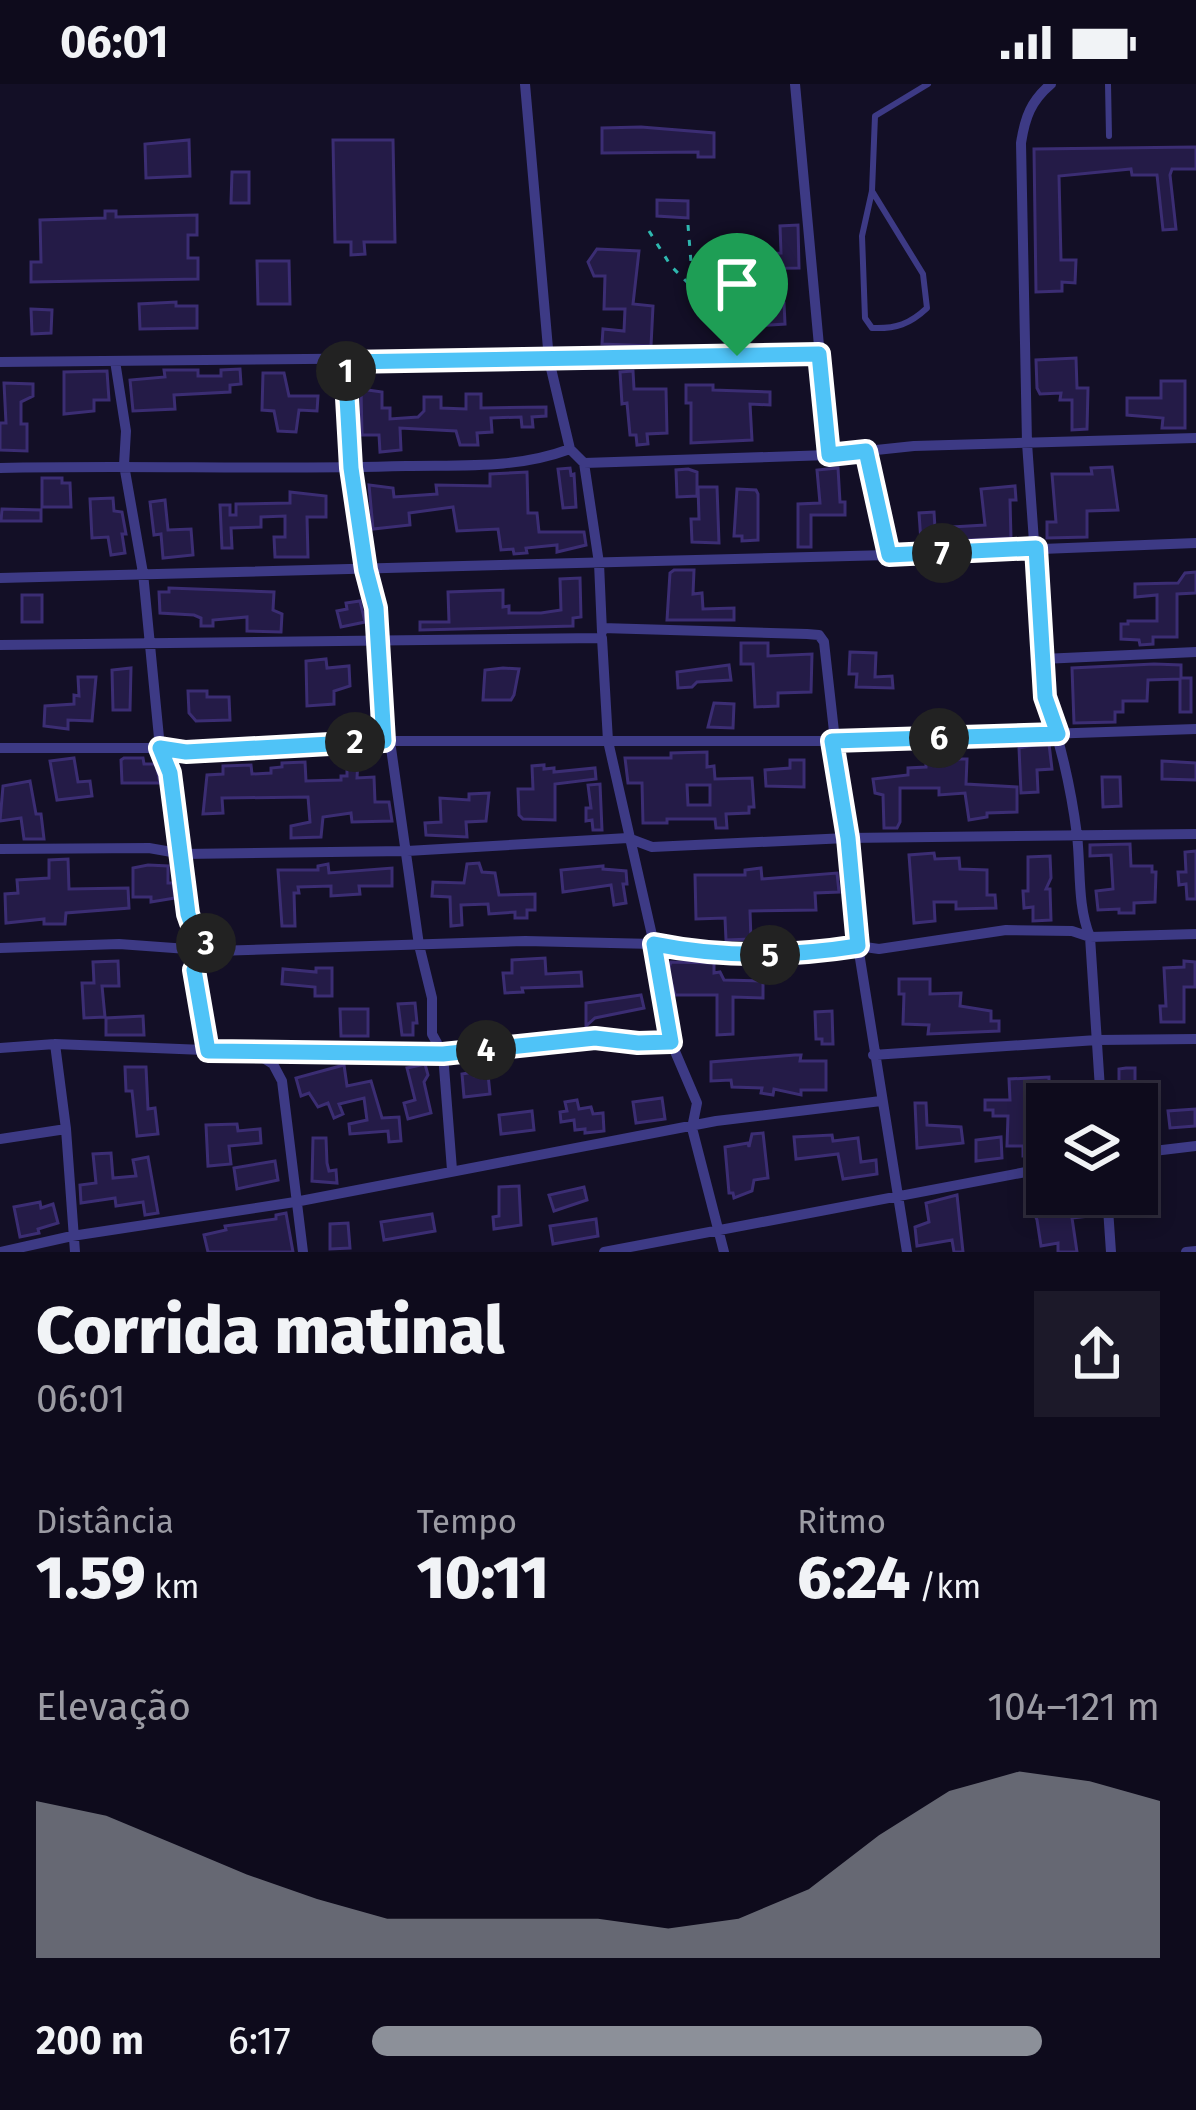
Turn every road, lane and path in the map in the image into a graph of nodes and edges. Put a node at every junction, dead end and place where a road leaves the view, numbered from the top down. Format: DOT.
graph roads {
  1 [pos="525,84"];
  2 [pos="795,84"];
  3 [pos="928,84"];
  4 [pos="1051,84"];
  5 [pos="1108,84"];
  6 [pos="1109,136"];
  7 [pos="872,191"];
  8 [pos="688,224"];
  9 [pos="650,231"];
  10 [pos="693,289"];
  11 [pos="819,354"];
  12 [pos="737,356"];
  13 [pos="549,360"];
  14 [pos="115,361"];
  15 [pos="0,362"];
  16 [pos="345,362"];
  17 [pos="1196,438"];
  18 [pos="1027,443"];
  19 [pos="570,449"];
  20 [pos="866,451"];
  21 [pos="829,455"];
  22 [pos="584,463"];
  23 [pos="124,465"];
  24 [pos="0,468"];
  25 [pos="351,468"];
  26 [pos="1196,542"];
  27 [pos="1036,548"];
  28 [pos="889,555"];
  29 [pos="598,563"];
  30 [pos="366,570"];
  31 [pos="143,573"];
  32 [pos="0,578"];
  33 [pos="602,633"];
  34 [pos="376,643"];
  35 [pos="0,645"];
  36 [pos="150,645"];
  37 [pos="1196,652"];
  38 [pos="1042,659"];
  39 [pos="1196,729"];
  40 [pos="1058,734"];
  41 [pos="384,741"];
  42 [pos="608,741"];
  43 [pos="832,741"];
  44 [pos="0,748"];
  45 [pos="160,748"];
  46 [pos="1196,834"];
  47 [pos="1077,835"];
  48 [pos="628,838"];
  49 [pos="848,838"];
  50 [pos="0,849"];
  51 [pos="407,851"];
  52 [pos="183,854"];
  53 [pos="1196,934"];
  54 [pos="1090,937"];
  55 [pos="654,944"];
  56 [pos="419,945"];
  57 [pos="858,946"];
  58 [pos="0,948"];
  59 [pos="215,951"];
  60 [pos="1196,1039"];
  61 [pos="1097,1040"];
  62 [pos="671,1042"];
  63 [pos="55,1044"];
  64 [pos="0,1048"];
  65 [pos="208,1051"];
  66 [pos="254,1052"];
  67 [pos="443,1054"];
  68 [pos="873,1055"];
  69 [pos="1100,1083"];
  70 [pos="880,1101"];
  71 [pos="692,1128"];
  72 [pos="67,1129"];
  73 [pos="0,1139"];
  74 [pos="1196,1145"];
  75 [pos="1158,1150"];
  76 [pos="452,1170"];
  77 [pos="1026,1172"];
  78 [pos="895,1196"];
  79 [pos="295,1202"];
  80 [pos="1108,1215"];
  81 [pos="718,1230"];
  82 [pos="72,1236"];
  83 [pos="1196,1251"];
  84 [pos="1,1252"];
  85 [pos="76,1252"];
  86 [pos="303,1252"];
  87 [pos="604,1252"];
  88 [pos="724,1252"];
  89 [pos="907,1252"];
  90 [pos="1111,1252"];
  91 [pos="1186,1252"];
  1 -- 13 [label="street"];
  2 -- 11 [label="street"];
  3 -- 7 [label="lane"];
  4 -- 18 [label="street"];
  5 -- 6 [label="lane"];
  7 -- 7 [label="lane"];
  8 -- 10 [label="path"];
  9 -- 10 [label="path"];
  10 -- 12 [label="path"];
  11 -- 12 [label="street"];
  11 -- 21 [label="street"];
  12 -- 13 [label="street"];
  13 -- 16 [label="street"];
  13 -- 19 [label="street"];
  14 -- 15 [label="street"];
  14 -- 16 [label="street"];
  14 -- 23 [label="street"];
  16 -- 25 [label="street"];
  17 -- 18 [label="street"];
  18 -- 20 [label="street"];
  18 -- 27 [label="street"];
  19 -- 22 [label="street"];
  19 -- 25 [label="street"];
  20 -- 21 [label="street"];
  20 -- 28 [label="street"];
  21 -- 22 [label="street"];
  22 -- 29 [label="street"];
  23 -- 24 [label="street"];
  23 -- 25 [label="street"];
  23 -- 31 [label="street"];
  25 -- 30 [label="street"];
  26 -- 27 [label="street"];
  27 -- 28 [label="street"];
  27 -- 38 [label="street"];
  28 -- 29 [label="street"];
  29 -- 30 [label="street"];
  29 -- 33 [label="street"];
  30 -- 31 [label="street"];
  30 -- 34 [label="street"];
  31 -- 32 [label="street"];
  31 -- 36 [label="street"];
  33 -- 34 [label="street"];
  33 -- 42 [label="street"];
  33 -- 43 [label="street"];
  34 -- 36 [label="street"];
  34 -- 41 [label="street"];
  35 -- 36 [label="street"];
  36 -- 45 [label="street"];
  37 -- 38 [label="street"];
  38 -- 40 [label="street"];
  39 -- 40 [label="street"];
  40 -- 43 [label="street"];
  40 -- 47 [label="street"];
  41 -- 42 [label="street"];
  41 -- 45 [label="street"];
  41 -- 51 [label="street"];
  42 -- 43 [label="street"];
  42 -- 48 [label="street"];
  43 -- 49 [label="street"];
  44 -- 45 [label="street"];
  45 -- 52 [label="street"];
  46 -- 47 [label="street"];
  47 -- 49 [label="street"];
  47 -- 54 [label="street"];
  48 -- 49 [label="street"];
  48 -- 51 [label="street"];
  48 -- 55 [label="street"];
  49 -- 57 [label="street"];
  50 -- 52 [label="street"];
  51 -- 52 [label="street"];
  51 -- 56 [label="street"];
  52 -- 59 [label="street"];
  53 -- 54 [label="street"];
  54 -- 57 [label="street"];
  54 -- 61 [label="street"];
  55 -- 56 [label="street"];
  55 -- 57 [label="street"];
  55 -- 62 [label="street"];
  56 -- 59 [label="street"];
  56 -- 67 [label="street"];
  57 -- 68 [label="street"];
  58 -- 59 [label="street"];
  59 -- 65 [label="street"];
  60 -- 61 [label="street"];
  61 -- 68 [label="street"];
  61 -- 69 [label="street"];
  62 -- 67 [label="street"];
  62 -- 71 [label="street"];
  63 -- 64 [label="street"];
  63 -- 65 [label="street"];
  63 -- 72 [label="street"];
  65 -- 66 [label="street"];
  66 -- 67 [label="street"];
  66 -- 79 [label="street"];
  67 -- 76 [label="street"];
  68 -- 70 [label="street"];
  70 -- 71 [label="street"];
  70 -- 78 [label="street"];
  71 -- 76 [label="street"];
  71 -- 81 [label="street"];
  72 -- 73 [label="street"];
  72 -- 82 [label="street"];
  74 -- 75 [label="street"];
  76 -- 79 [label="street"];
  77 -- 78 [label="street"];
  78 -- 81 [label="street"];
  78 -- 89 [label="street"];
  79 -- 82 [label="street"];
  79 -- 86 [label="street"];
  80 -- 90 [label="street"];
  81 -- 87 [label="street"];
  81 -- 88 [label="street"];
  82 -- 84 [label="street"];
  82 -- 85 [label="street"];
  83 -- 91 [label="street"];
}
